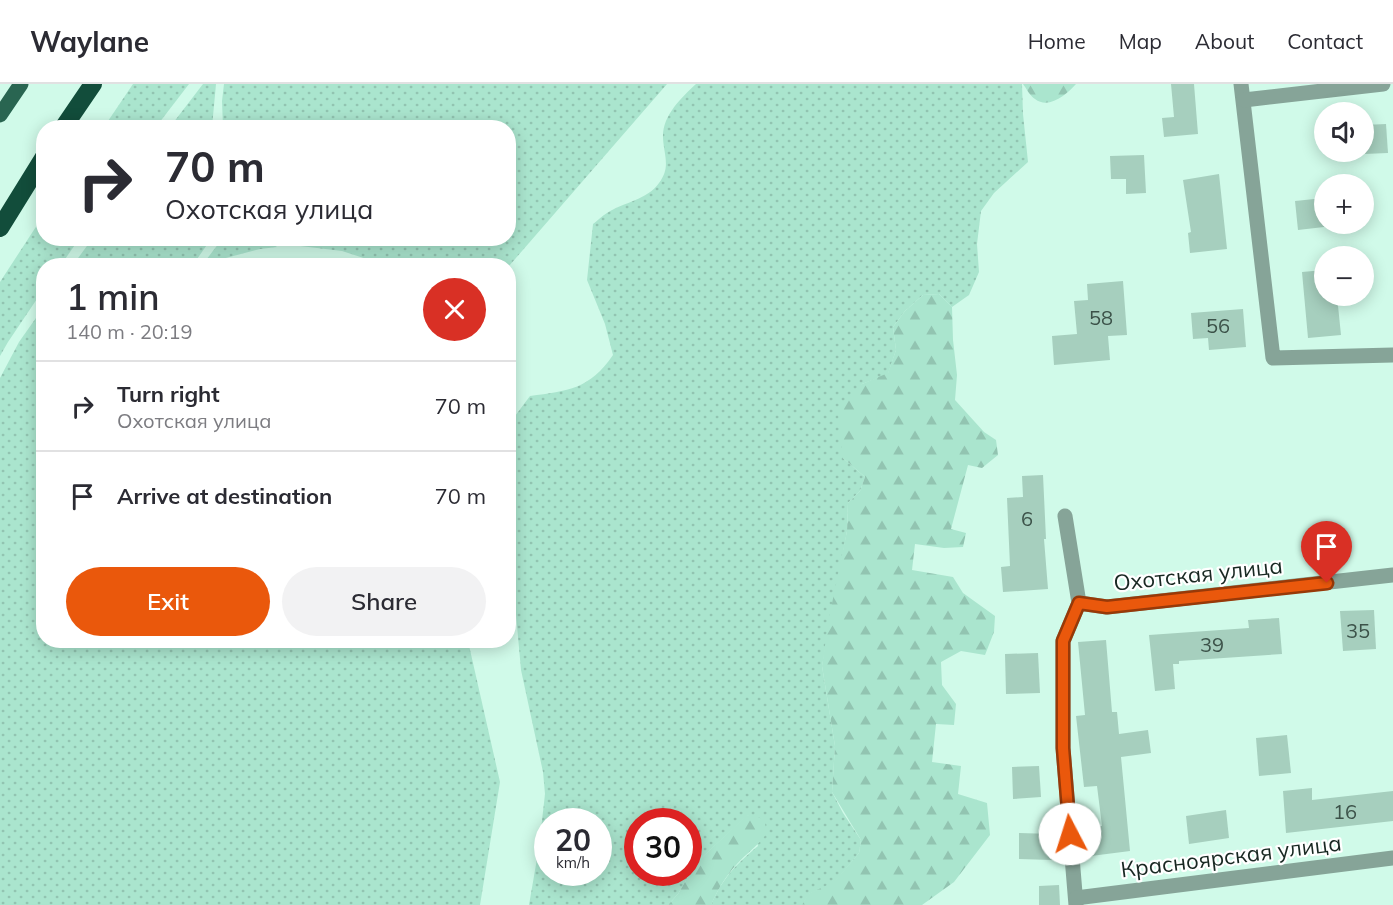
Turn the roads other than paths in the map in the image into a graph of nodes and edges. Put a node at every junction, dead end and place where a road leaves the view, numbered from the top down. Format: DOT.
graph roads {
  1 [pos="21,84"];
  2 [pos="1241,84"];
  3 [pos="1383,84"];
  4 [pos="91,86"];
  5 [pos="1244,100"];
  6 [pos="0,115"];
  7 [pos="68,120"];
  8 [pos="36,170"];
  9 [pos="0,228"];
  10 [pos="1393,355"];
  11 [pos="1065,516"];
  12 [pos="1393,576"];
  13 [pos="1079,603"];
  14 [pos="1393,858"];
  15 [pos="1076,902"];
  1 -- 6 [label="main road"];
  2 -- 5 [label="street"];
  3 -- 5 [label="street"];
  4 -- 7 [label="highway"];
  5 -- 10 [label="street"];
  8 -- 9 [label="highway"];
  11 -- 13 [label="street"];
  12 -- 13 [label="street, Охотская улица"];
  13 -- 15 [label="street"];
  14 -- 15 [label="street, Красноярская улица"];
}
